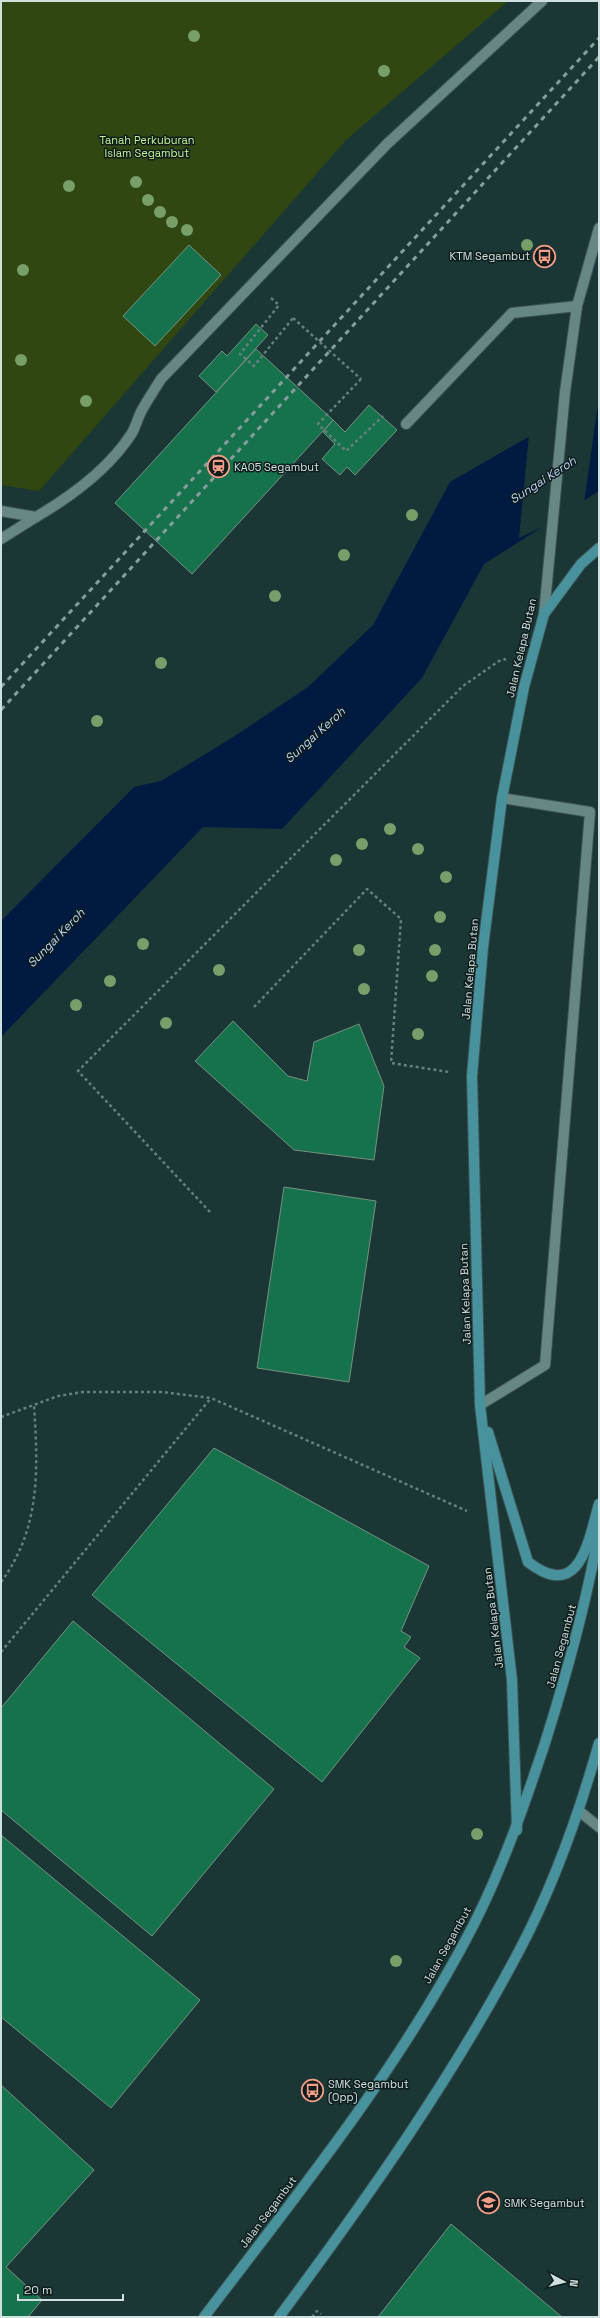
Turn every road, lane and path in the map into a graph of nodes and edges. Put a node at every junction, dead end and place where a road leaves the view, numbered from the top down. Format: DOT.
graph roads {
  1 [pos="542,1"];
  2 [pos="599,228"];
  3 [pos="253,282"];
  4 [pos="577,306"];
  5 [pos="406,424"];
  6 [pos="1,511"];
  7 [pos="36,517"];
  8 [pos="1,539"];
  9 [pos="599,548"];
  10 [pos="544,614"];
  11 [pos="533,651"];
  12 [pos="502,798"];
  13 [pos="254,1007"];
  14 [pos="472,1076"];
  15 [pos="210,1212"];
  16 [pos="211,1398"];
  17 [pos="34,1405"];
  18 [pos="480,1405"];
  19 [pos="1,1417"];
  20 [pos="599,1504"];
  21 [pos="494,1522"];
  22 [pos="599,1530"];
  23 [pos="1,1582"];
  24 [pos="1,1652"];
  25 [pos="599,1743"];
  26 [pos="599,1754"];
  27 [pos="593,1764"];
  28 [pos="578,1811"];
  29 [pos="599,1827"];
  30 [pos="517,1830"];
  31 [pos="321,2314"];
  32 [pos="204,2317"];
  33 [pos="279,2317"];
  34 [pos="312,2317"];
  1 -- 3 [label="street"];
  2 -- 4 [label="street, Jalan Kelapa Butan"];
  3 -- 5 [label="path, bridge"];
  3 -- 7 [label="street"];
  4 -- 5 [label="street"];
  4 -- 10 [label="street, Jalan Kelapa Butan"];
  6 -- 7 [label="street"];
  7 -- 8 [label="street"];
  9 -- 10 [label="main road"];
  10 -- 11 [label="main road, Jalan Kelapa Butan"];
  11 -- 12 [label="main road, Jalan Kelapa Butan"];
  11 -- 15 [label="path"];
  12 -- 14 [label="main road, Jalan Kelapa Butan"];
  12 -- 18 [label="street"];
  13 -- 14 [label="path"];
  14 -- 18 [label="main road, Jalan Kelapa Butan"];
  16 -- 17 [label="path"];
  16 -- 21 [label="path"];
  16 -- 24 [label="path"];
  17 -- 19 [label="path"];
  17 -- 23 [label="path"];
  18 -- 20 [label="main road, Jalan Kelapa Butan"];
  18 -- 21 [label="main road, Jalan Kelapa Butan"];
  21 -- 30 [label="main road, Jalan Kelapa Butan"];
  22 -- 30 [label="main road, Jalan Segambut"];
  25 -- 27 [label="main road"];
  26 -- 27 [label="street"];
  27 -- 28 [label="main road"];
  28 -- 29 [label="street"];
  28 -- 33 [label="main road"];
  30 -- 32 [label="main road, Jalan Segambut"];
  31 -- 34 [label="path"];
}
